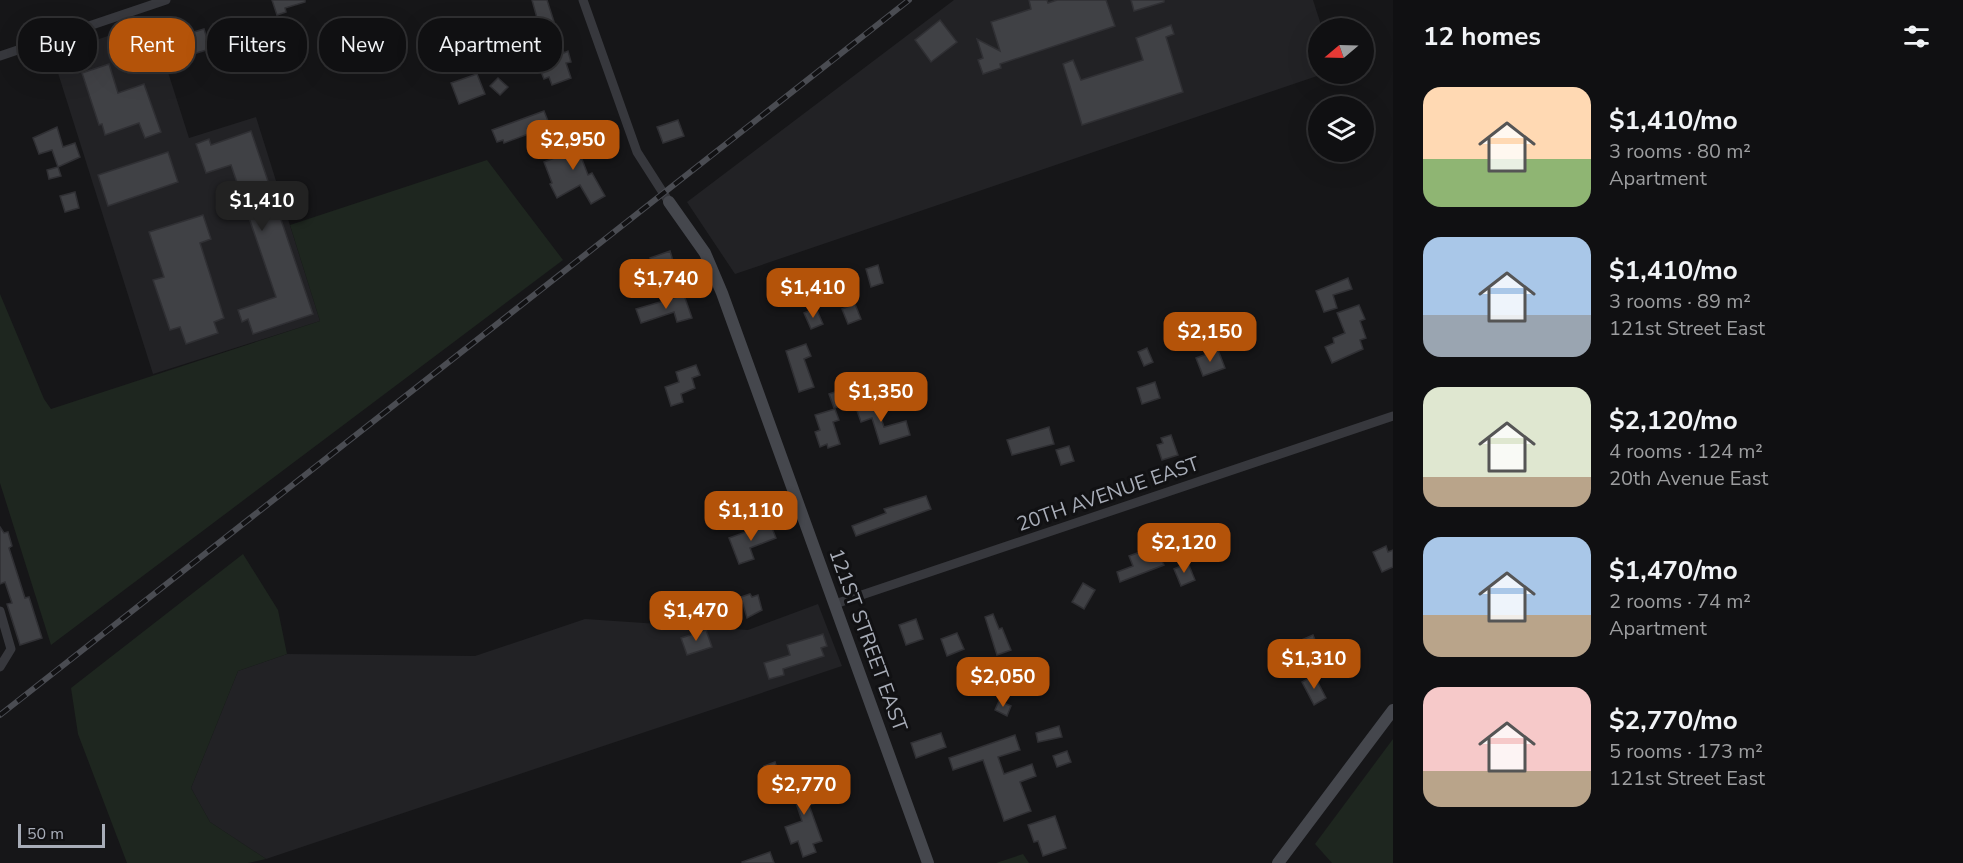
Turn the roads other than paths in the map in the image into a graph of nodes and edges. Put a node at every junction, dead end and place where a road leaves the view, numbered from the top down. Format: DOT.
graph roads {
  1 [pos="166,0"];
  2 [pos="583,0"];
  3 [pos="0,56"];
  4 [pos="669,202"];
  5 [pos="1393,416"];
  6 [pos="835,604"];
  7 [pos="0,611"];
  8 [pos="0,667"];
  9 [pos="1393,710"];
  10 [pos="928,863"];
  11 [pos="1278,863"];
  1 -- 3 [label="street"];
  2 -- 4 [label="street"];
  4 -- 6 [label="street, 121ST STREET EAST"];
  5 -- 6 [label="street, 20TH AVENUE EAST"];
  6 -- 10 [label="street, 121ST STREET EAST"];
  7 -- 8 [label="street"];
  9 -- 11 [label="street"];
}
